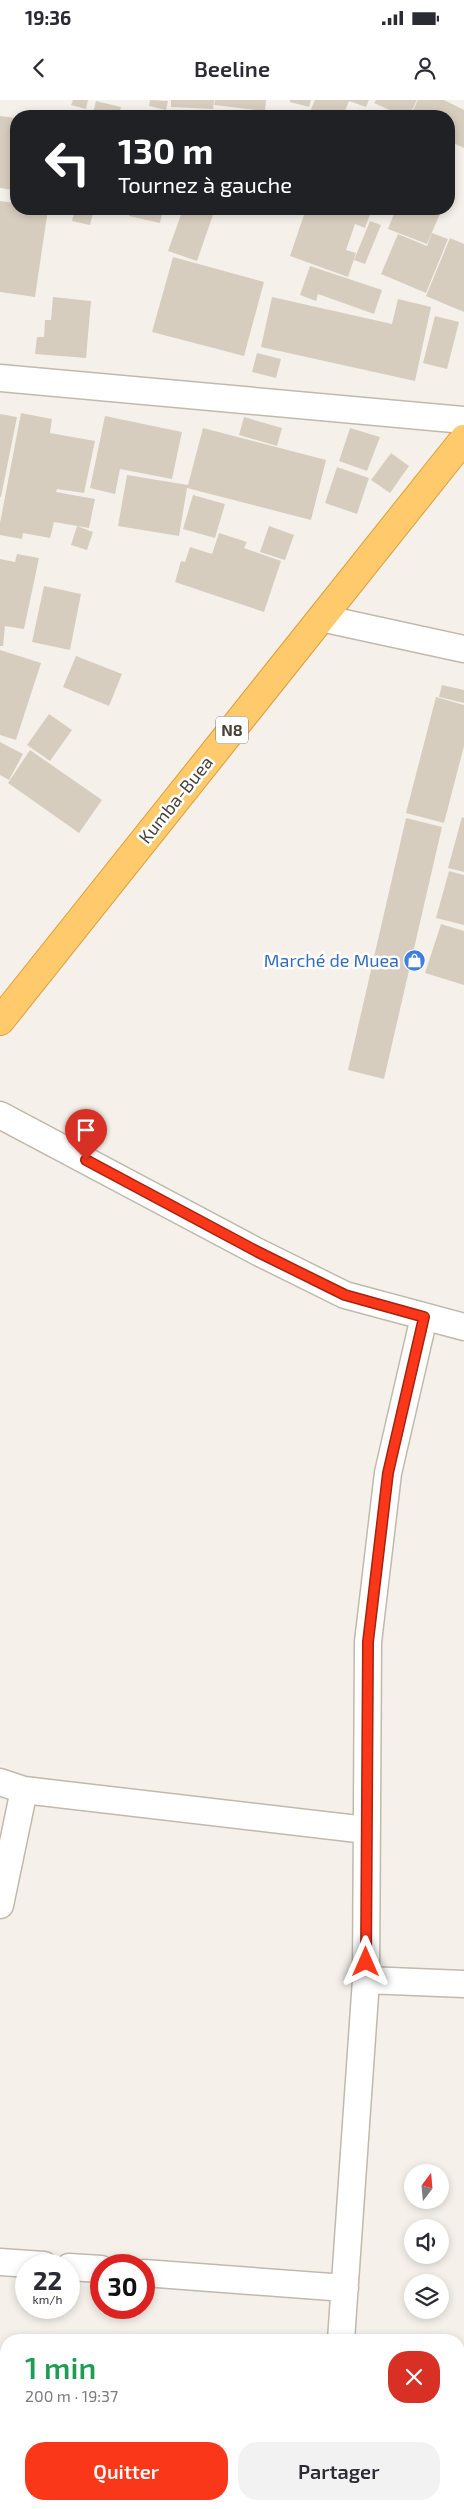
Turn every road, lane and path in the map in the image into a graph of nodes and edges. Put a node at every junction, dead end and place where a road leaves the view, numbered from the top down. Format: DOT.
graph roads {
  1 [pos="0,378"];
  2 [pos="464,420"];
  3 [pos="464,439"];
  4 [pos="321,618"];
  5 [pos="464,650"];
  6 [pos="0,1021"];
  7 [pos="0,1115"];
  8 [pos="424,1317"];
  9 [pos="464,1327"];
  10 [pos="12,1786"];
  11 [pos="366,1830"];
  12 [pos="0,1905"];
  13 [pos="366,1980"];
  14 [pos="464,1984"];
  15 [pos="0,2262"];
  16 [pos="15,2263"];
  17 [pos="155,2273"];
  18 [pos="345,2288"];
  19 [pos="341,2334"];
  1 -- 2 [label="street"];
  3 -- 4 [label="highway, Kumba-Buea / N8"];
  4 -- 5 [label="street"];
  4 -- 6 [label="highway, Kumba-Buea / N8"];
  7 -- 8 [label="street"];
  8 -- 9 [label="street"];
  8 -- 11 [label="street"];
  10 -- 11 [label="street"];
  10 -- 12 [label="street"];
  11 -- 13 [label="street"];
  13 -- 14 [label="street"];
  13 -- 18 [label="street"];
  15 -- 16 [label="street"];
  17 -- 18 [label="street"];
  18 -- 19 [label="street"];
}
